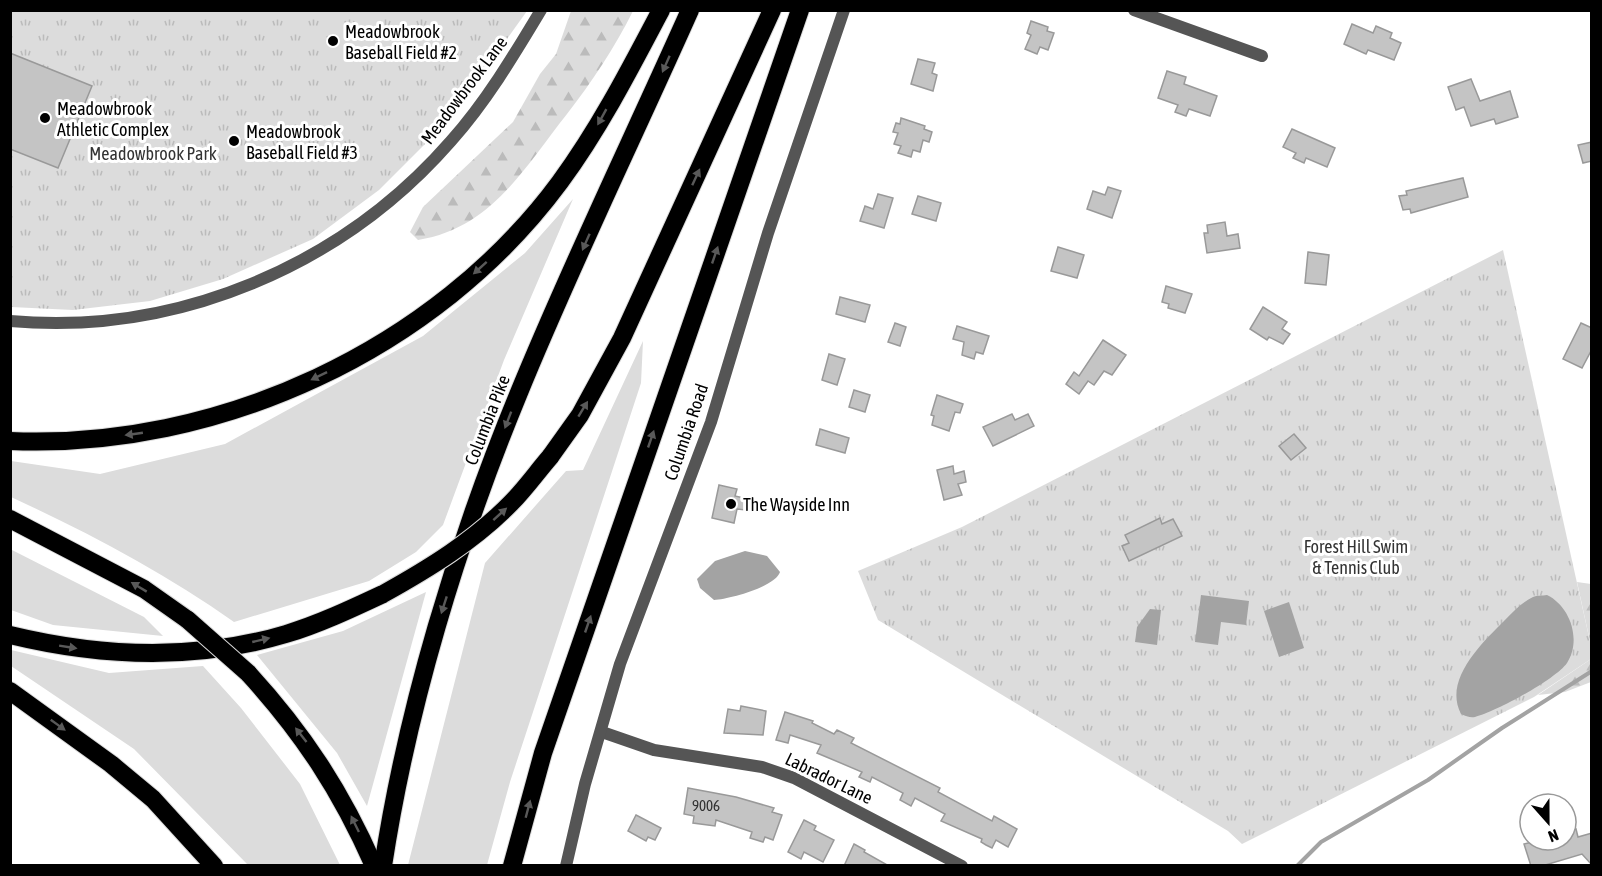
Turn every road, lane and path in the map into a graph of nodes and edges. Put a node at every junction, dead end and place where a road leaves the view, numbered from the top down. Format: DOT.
graph roads {
  1 [pos="541,10"];
  2 [pos="661,10"];
  3 [pos="690,10"];
  4 [pos="772,10"];
  5 [pos="800,10"];
  6 [pos="844,10"];
  7 [pos="1134,10"];
  8 [pos="1262,56"];
  9 [pos="10,321"];
  10 [pos="10,441"];
  11 [pos="10,519"];
  12 [pos="10,635"];
  13 [pos="10,691"];
  14 [pos="602,732"];
  15 [pos="214,866"];
  16 [pos="374,866"];
  17 [pos="382,866"];
  18 [pos="512,866"];
  19 [pos="566,866"];
  20 [pos="962,866"];
  1 -- 9 [label="street, Meadowbrook Lane"];
  2 -- 10 [label="highway, one-way"];
  3 -- 17 [label="highway, Columbia Pike, one-way"];
  12 -- 4 [label="highway, one-way, bridge"];
  18 -- 5 [label="highway, one-way"];
  6 -- 14 [label="street, Columbia Road"];
  7 -- 8 [label="street"];
  16 -- 11 [label="highway, one-way, bridge"];
  13 -- 15 [label="highway, one-way"];
  14 -- 19 [label="street, Columbia Road"];
  14 -- 20 [label="street, Labrador Lane"];
}
